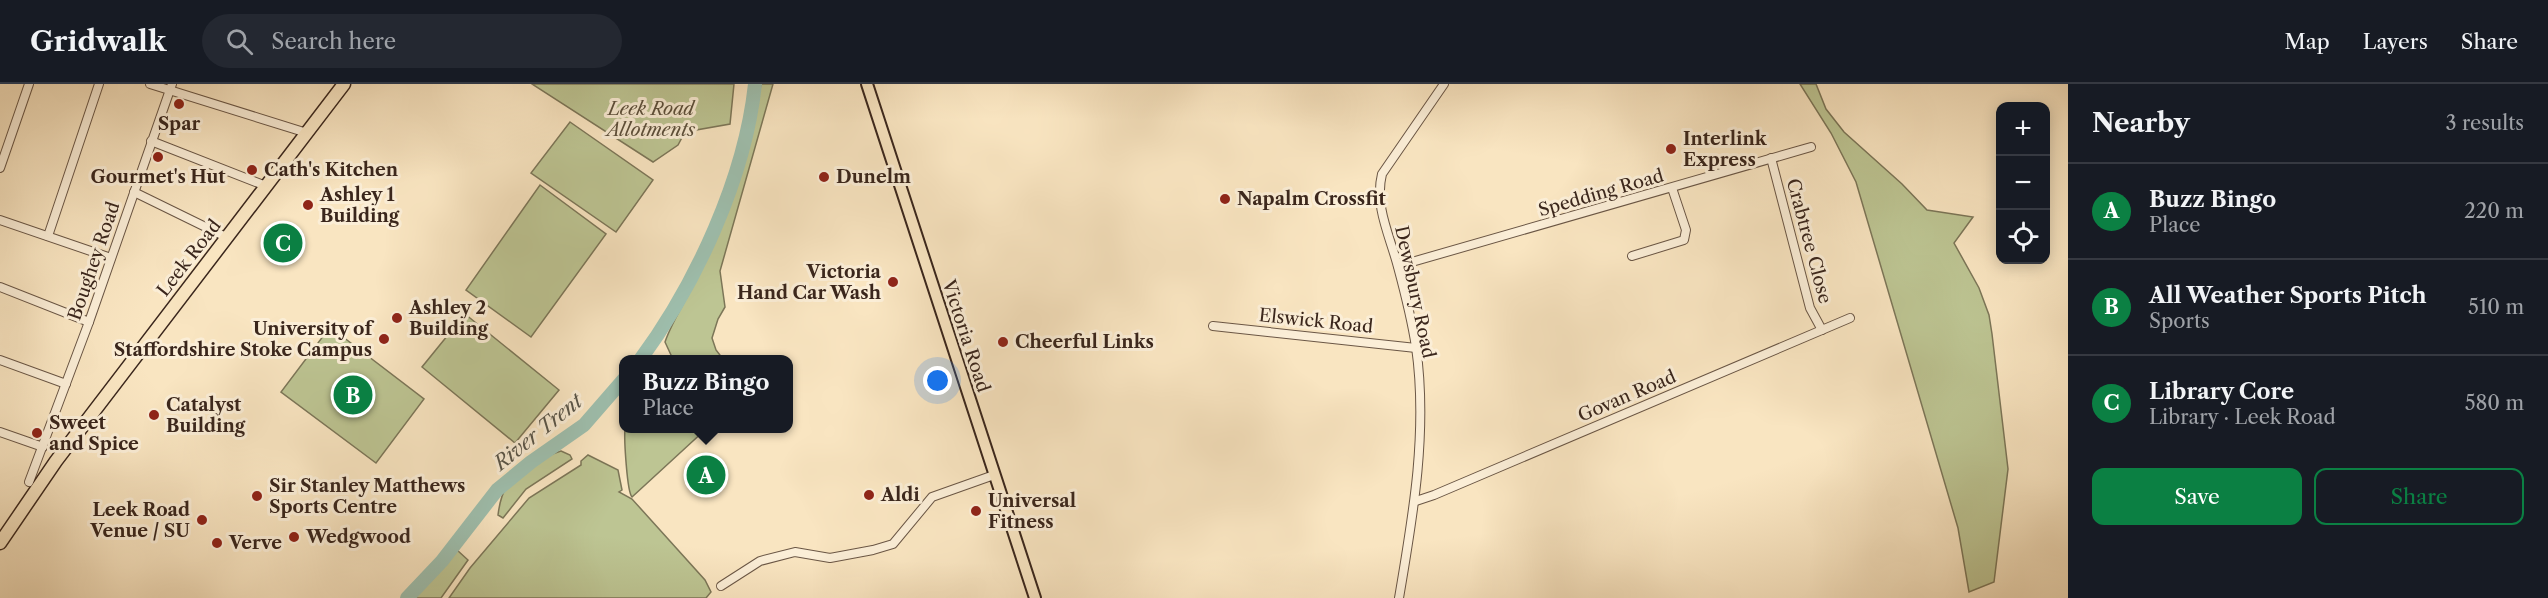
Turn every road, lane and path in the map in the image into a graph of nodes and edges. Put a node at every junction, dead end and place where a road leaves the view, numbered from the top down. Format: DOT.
graph roads {
  1 [pos="29,84"];
  2 [pos="99,84"];
  3 [pos="150,84"];
  4 [pos="344,84"];
  5 [pos="867,84"];
  6 [pos="1444,84"];
  7 [pos="171,87"];
  8 [pos="307,133"];
  9 [pos="151,141"];
  10 [pos="1811,147"];
  11 [pos="1771,158"];
  12 [pos="0,168"];
  13 [pos="266,186"];
  14 [pos="1672,188"];
  15 [pos="134,192"];
  16 [pos="0,220"];
  17 [pos="48,236"];
  18 [pos="228,238"];
  19 [pos="1632,256"];
  20 [pos="111,258"];
  21 [pos="1398,266"];
  22 [pos="0,287"];
  23 [pos="1850,318"];
  24 [pos="89,322"];
  25 [pos="1213,326"];
  26 [pos="1822,330"];
  27 [pos="1416,348"];
  28 [pos="0,360"];
  29 [pos="66,384"];
  30 [pos="0,432"];
  31 [pos="43,447"];
  32 [pos="994,475"];
  33 [pos="29,482"];
  34 [pos="1416,501"];
  35 [pos="0,543"];
  36 [pos="721,586"];
  37 [pos="1035,598"];
  38 [pos="1399,598"];
  1 -- 12 [label="street"];
  2 -- 17 [label="street"];
  3 -- 7 [label="street"];
  4 -- 8 [label="highway, Leek Road"];
  5 -- 32 [label="main road, Victoria Road"];
  6 -- 21 [label="street, Dewsbury Road"];
  7 -- 8 [label="street"];
  7 -- 9 [label="street, Boughey Road"];
  8 -- 13 [label="highway, Leek Road"];
  9 -- 13 [label="street"];
  9 -- 15 [label="street, Boughey Road"];
  10 -- 11 [label="street, Spedding Road"];
  11 -- 14 [label="street, Spedding Road"];
  11 -- 26 [label="street, Crabtree Close"];
  13 -- 18 [label="highway, Leek Road"];
  14 -- 19 [label="street"];
  14 -- 21 [label="street, Spedding Road"];
  15 -- 18 [label="street"];
  15 -- 20 [label="street, Boughey Road"];
  16 -- 17 [label="street"];
  17 -- 20 [label="street"];
  18 -- 35 [label="highway, Leek Road"];
  20 -- 24 [label="street, Boughey Road"];
  21 -- 27 [label="street, Dewsbury Road"];
  22 -- 24 [label="street"];
  23 -- 26 [label="street, Govan Road"];
  24 -- 29 [label="street, Boughey Road"];
  25 -- 27 [label="street, Elswick Road"];
  26 -- 34 [label="street, Govan Road"];
  27 -- 34 [label="street, Dewsbury Road"];
  28 -- 29 [label="street"];
  29 -- 31 [label="street, Boughey Road"];
  30 -- 31 [label="street"];
  31 -- 33 [label="street, Boughey Road"];
  32 -- 36 [label="street"];
  32 -- 37 [label="main road, Victoria Road"];
  34 -- 38 [label="street, Dewsbury Road"];
}
